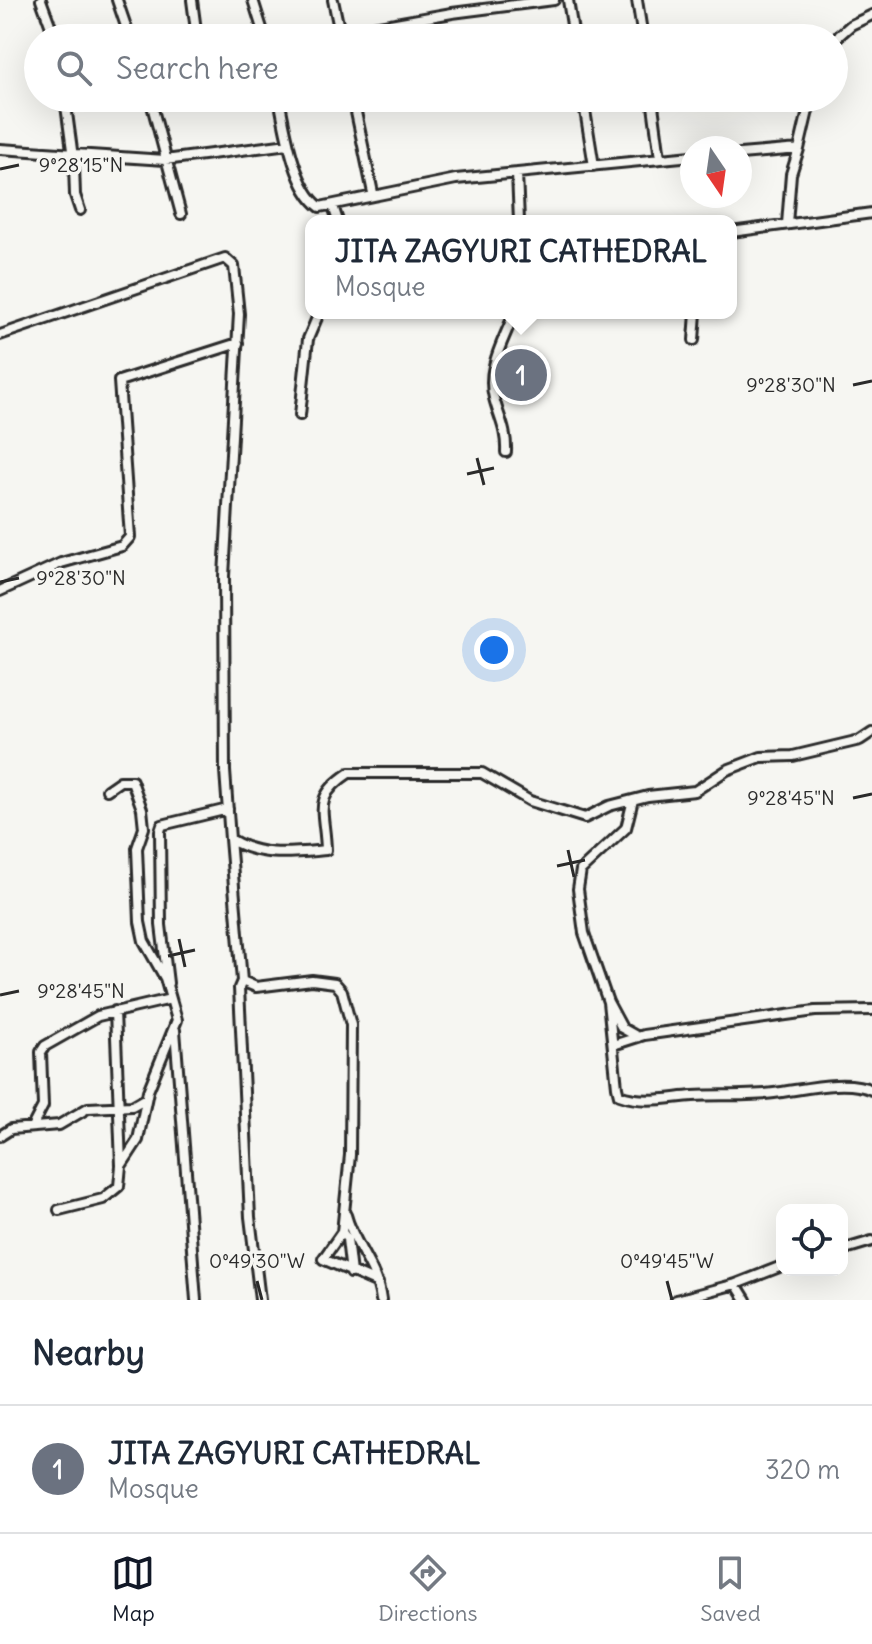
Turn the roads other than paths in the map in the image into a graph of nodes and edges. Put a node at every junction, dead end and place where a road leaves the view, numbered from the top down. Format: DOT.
graph roads {
  1 [pos="41,0"];
  2 [pos="117,0"];
  3 [pos="192,0"];
  4 [pos="253,0"];
  5 [pos="333,0"];
  6 [pos="554,0"];
  7 [pos="568,0"];
  8 [pos="637,0"];
  9 [pos="872,15"];
  10 [pos="50,24"];
  11 [pos="125,24"];
  12 [pos="195,24"];
  13 [pos="261,24"];
  14 [pos="338,24"];
  15 [pos="399,24"];
  16 [pos="572,24"];
  17 [pos="641,24"];
  18 [pos="848,28"];
  19 [pos="67,112"];
  20 [pos="153,112"];
  21 [pos="282,112"];
  22 [pos="356,112"];
  23 [pos="585,112"];
  24 [pos="654,112"];
  25 [pos="808,112"];
  26 [pos="288,144"];
  27 [pos="799,149"];
  28 [pos="1,153"];
  29 [pos="752,153"];
  30 [pos="73,156"];
  31 [pos="680,157"];
  32 [pos="660,158"];
  33 [pos="165,160"];
  34 [pos="594,166"];
  35 [pos="517,173"];
  36 [pos="373,193"];
  37 [pos="333,206"];
  38 [pos="80,210"];
  39 [pos="872,213"];
  40 [pos="181,214"];
  41 [pos="336,215"];
  42 [pos="519,215"];
  43 [pos="787,224"];
  44 [pos="737,231"];
  45 [pos="316,319"];
  46 [pos="512,319"];
  47 [pos="696,319"];
  48 [pos="0,335"];
  49 [pos="694,340"];
  50 [pos="238,343"];
  51 [pos="300,415"];
  52 [pos="506,452"];
  53 [pos="0,591"];
  54 [pos="872,732"];
  55 [pos="107,790"];
  56 [pos="633,800"];
  57 [pos="228,809"];
  58 [pos="230,839"];
  59 [pos="242,981"];
  60 [pos="170,994"];
  61 [pos="608,1002"];
  62 [pos="872,1010"];
  63 [pos="115,1011"];
  64 [pos="175,1026"];
  65 [pos="638,1037"];
  66 [pos="613,1045"];
  67 [pos="872,1090"];
  68 [pos="147,1097"];
  69 [pos="118,1106"];
  70 [pos="32,1127"];
  71 [pos="0,1133"];
  72 [pos="121,1166"];
  73 [pos="59,1210"];
  74 [pos="345,1210"];
  75 [pos="342,1232"];
  76 [pos="872,1241"];
  77 [pos="848,1248"];
  78 [pos="776,1268"];
  79 [pos="351,1273"];
  80 [pos="378,1283"];
  81 [pos="736,1284"];
  82 [pos="196,1300"];
  83 [pos="260,1300"];
  84 [pos="381,1300"];
  85 [pos="676,1300"];
  86 [pos="746,1300"];
  1 -- 10 [label="street"];
  2 -- 11 [label="street"];
  3 -- 12 [label="street"];
  4 -- 13 [label="street"];
  5 -- 14 [label="street"];
  6 -- 15 [label="street"];
  7 -- 16 [label="street"];
  8 -- 17 [label="street"];
  9 -- 18 [label="street"];
  19 -- 30 [label="street"];
  20 -- 33 [label="street"];
  21 -- 26 [label="street"];
  22 -- 36 [label="street"];
  23 -- 34 [label="street"];
  24 -- 32 [label="street"];
  25 -- 27 [label="street"];
  26 -- 33 [label="street"];
  26 -- 37 [label="street"];
  27 -- 29 [label="street"];
  27 -- 43 [label="street"];
  28 -- 30 [label="street"];
  30 -- 33 [label="street"];
  30 -- 38 [label="street"];
  31 -- 32 [label="street"];
  32 -- 34 [label="street"];
  33 -- 40 [label="street"];
  34 -- 35 [label="street"];
  35 -- 36 [label="street"];
  35 -- 42 [label="street"];
  36 -- 37 [label="street"];
  37 -- 41 [label="street"];
  39 -- 43 [label="street"];
  43 -- 44 [label="street"];
  45 -- 51 [label="street"];
  46 -- 52 [label="street"];
  47 -- 49 [label="street"];
  48 -- 50 [label="street"];
  50 -- 53 [label="street"];
  50 -- 57 [label="street"];
  54 -- 56 [label="street"];
  55 -- 60 [label="street"];
  56 -- 58 [label="street"];
  56 -- 61 [label="street"];
  57 -- 58 [label="street"];
  57 -- 60 [label="street"];
  58 -- 59 [label="street"];
  59 -- 74 [label="street"];
  59 -- 83 [label="street"];
  60 -- 63 [label="street"];
  60 -- 64 [label="street"];
  61 -- 65 [label="street"];
  61 -- 66 [label="street"];
  62 -- 65 [label="street"];
  63 -- 69 [label="street"];
  63 -- 70 [label="street"];
  64 -- 68 [label="street"];
  64 -- 82 [label="street"];
  65 -- 66 [label="street"];
  66 -- 67 [label="street"];
  68 -- 69 [label="street"];
  68 -- 72 [label="street"];
  69 -- 70 [label="street"];
  69 -- 72 [label="street"];
  70 -- 71 [label="street"];
  72 -- 73 [label="street"];
  74 -- 75 [label="street"];
  74 -- 80 [label="street"];
  75 -- 79 [label="street"];
  75 -- 79 [label="street"];
  76 -- 77 [label="street"];
  78 -- 81 [label="street"];
  79 -- 80 [label="street"];
  80 -- 84 [label="street"];
  81 -- 85 [label="street"];
  81 -- 86 [label="street"];
}
